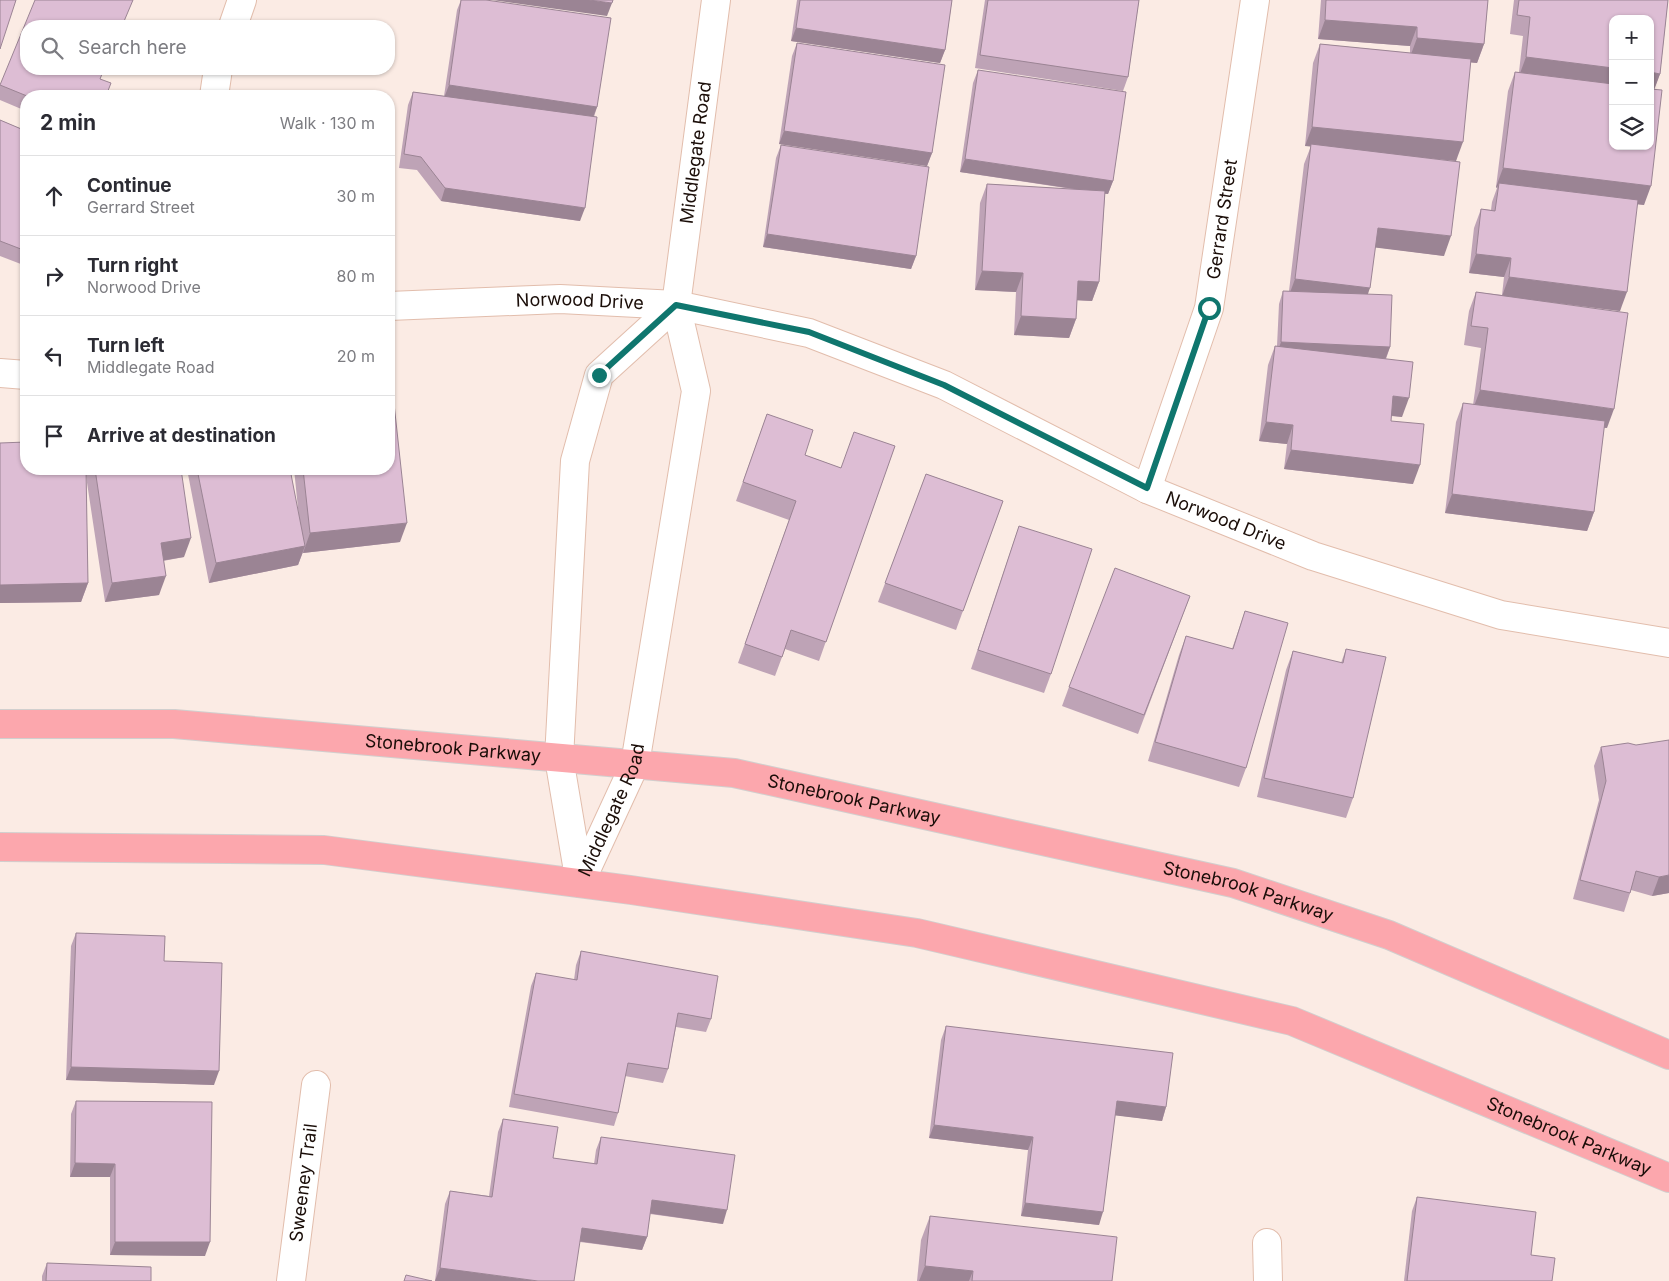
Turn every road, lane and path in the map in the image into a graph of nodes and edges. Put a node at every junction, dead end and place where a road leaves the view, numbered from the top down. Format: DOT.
graph roads {
  1 [pos="242,0"];
  2 [pos="716,0"];
  3 [pos="1255,0"];
  4 [pos="235,20"];
  5 [pos="217,75"];
  6 [pos="215,90"];
  7 [pos="676,305"];
  8 [pos="395,306"];
  9 [pos="0,374"];
  10 [pos="20,375"];
  11 [pos="1147,488"];
  12 [pos="1669,643"];
  13 [pos="0,724"];
  14 [pos="559,758"];
  15 [pos="635,764"];
  16 [pos="0,847"];
  17 [pos="580,883"];
  18 [pos="1669,1055"];
  19 [pos="316,1085"];
  20 [pos="1669,1178"];
  21 [pos="1267,1243"];
  22 [pos="291,1281"];
  23 [pos="1268,1281"];
  1 -- 4 [label="street"];
  2 -- 7 [label="street, Middlegate Road"];
  3 -- 11 [label="street, Gerrard Street"];
  5 -- 6 [label="street"];
  7 -- 8 [label="street, Norwood Drive"];
  7 -- 11 [label="street, Norwood Drive"];
  7 -- 14 [label="street, Middlegate Road"];
  7 -- 15 [label="street, Middlegate Road"];
  9 -- 10 [label="street"];
  11 -- 12 [label="street, Norwood Drive"];
  13 -- 14 [label="main road, Stonebrook Parkway"];
  14 -- 15 [label="main road, Stonebrook Parkway"];
  14 -- 17 [label="street, Middlegate Road"];
  15 -- 17 [label="street, Middlegate Road"];
  15 -- 18 [label="main road, Stonebrook Parkway"];
  16 -- 17 [label="main road, Stonebrook Parkway"];
  17 -- 20 [label="main road, Stonebrook Parkway"];
  19 -- 22 [label="street, Sweeney Trail"];
  21 -- 23 [label="street"];
}
